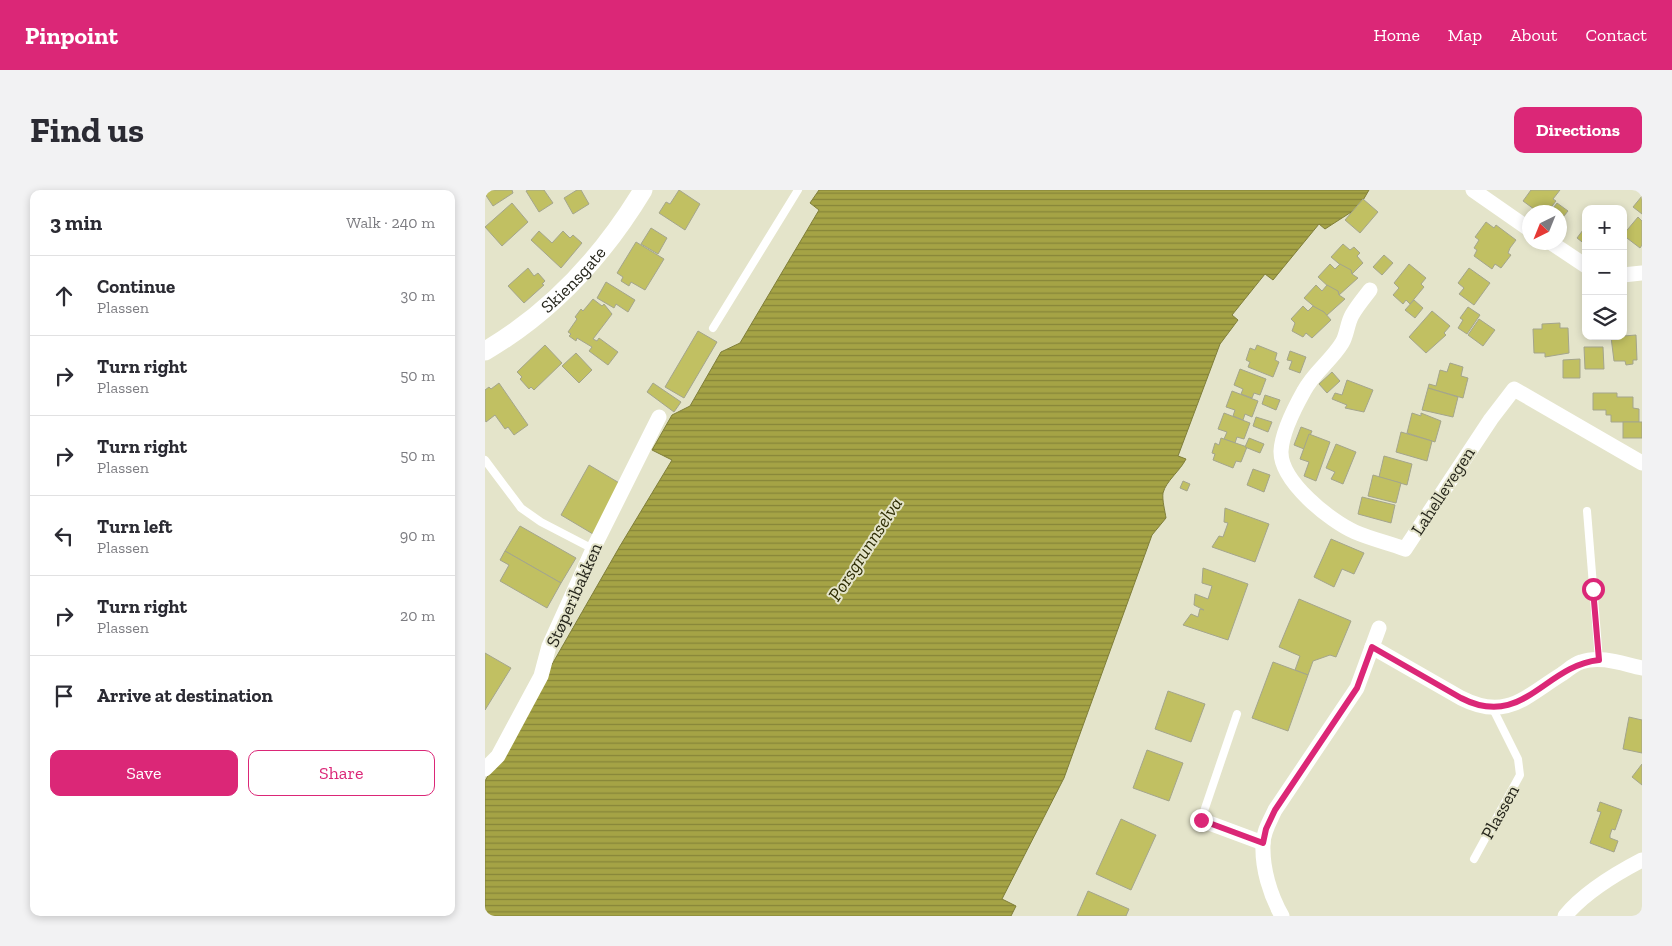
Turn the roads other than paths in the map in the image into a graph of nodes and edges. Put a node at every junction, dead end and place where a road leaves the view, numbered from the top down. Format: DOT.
graph roads {
  1 [pos="643,190"];
  2 [pos="798,190"];
  3 [pos="1473,190"];
  4 [pos="1522,224"];
  5 [pos="1562,250"];
  6 [pos="1582,263"];
  7 [pos="1642,273"];
  8 [pos="1627,275"];
  9 [pos="1370,290"];
  10 [pos="713,328"];
  11 [pos="485,351"];
  12 [pos="659,417"];
  13 [pos="485,460"];
  14 [pos="1642,463"];
  15 [pos="1587,511"];
  16 [pos="593,549"];
  17 [pos="1379,628"];
  18 [pos="1372,647"];
  19 [pos="1599,660"];
  20 [pos="1642,668"];
  21 [pos="1493,709"];
  22 [pos="1237,714"];
  23 [pos="485,769"];
  24 [pos="1201,820"];
  25 [pos="1263,843"];
  26 [pos="1474,859"];
  27 [pos="1642,860"];
  28 [pos="1282,916"];
  29 [pos="1565,916"];
  1 -- 11 [label="street, Skiensgate"];
  2 -- 10 [label="lane"];
  3 -- 4 [label="street"];
  5 -- 6 [label="street"];
  7 -- 8 [label="street"];
  9 -- 14 [label="street, Lahellevegen"];
  12 -- 16 [label="street, Støperibakken"];
  13 -- 16 [label="lane"];
  15 -- 19 [label="lane"];
  16 -- 23 [label="street, Støperibakken"];
  17 -- 18 [label="street"];
  18 -- 21 [label="street"];
  18 -- 25 [label="street"];
  19 -- 20 [label="street"];
  19 -- 21 [label="street"];
  21 -- 26 [label="lane, Plassen"];
  22 -- 24 [label="lane"];
  24 -- 25 [label="street"];
  25 -- 28 [label="street"];
  27 -- 29 [label="street"];
}
